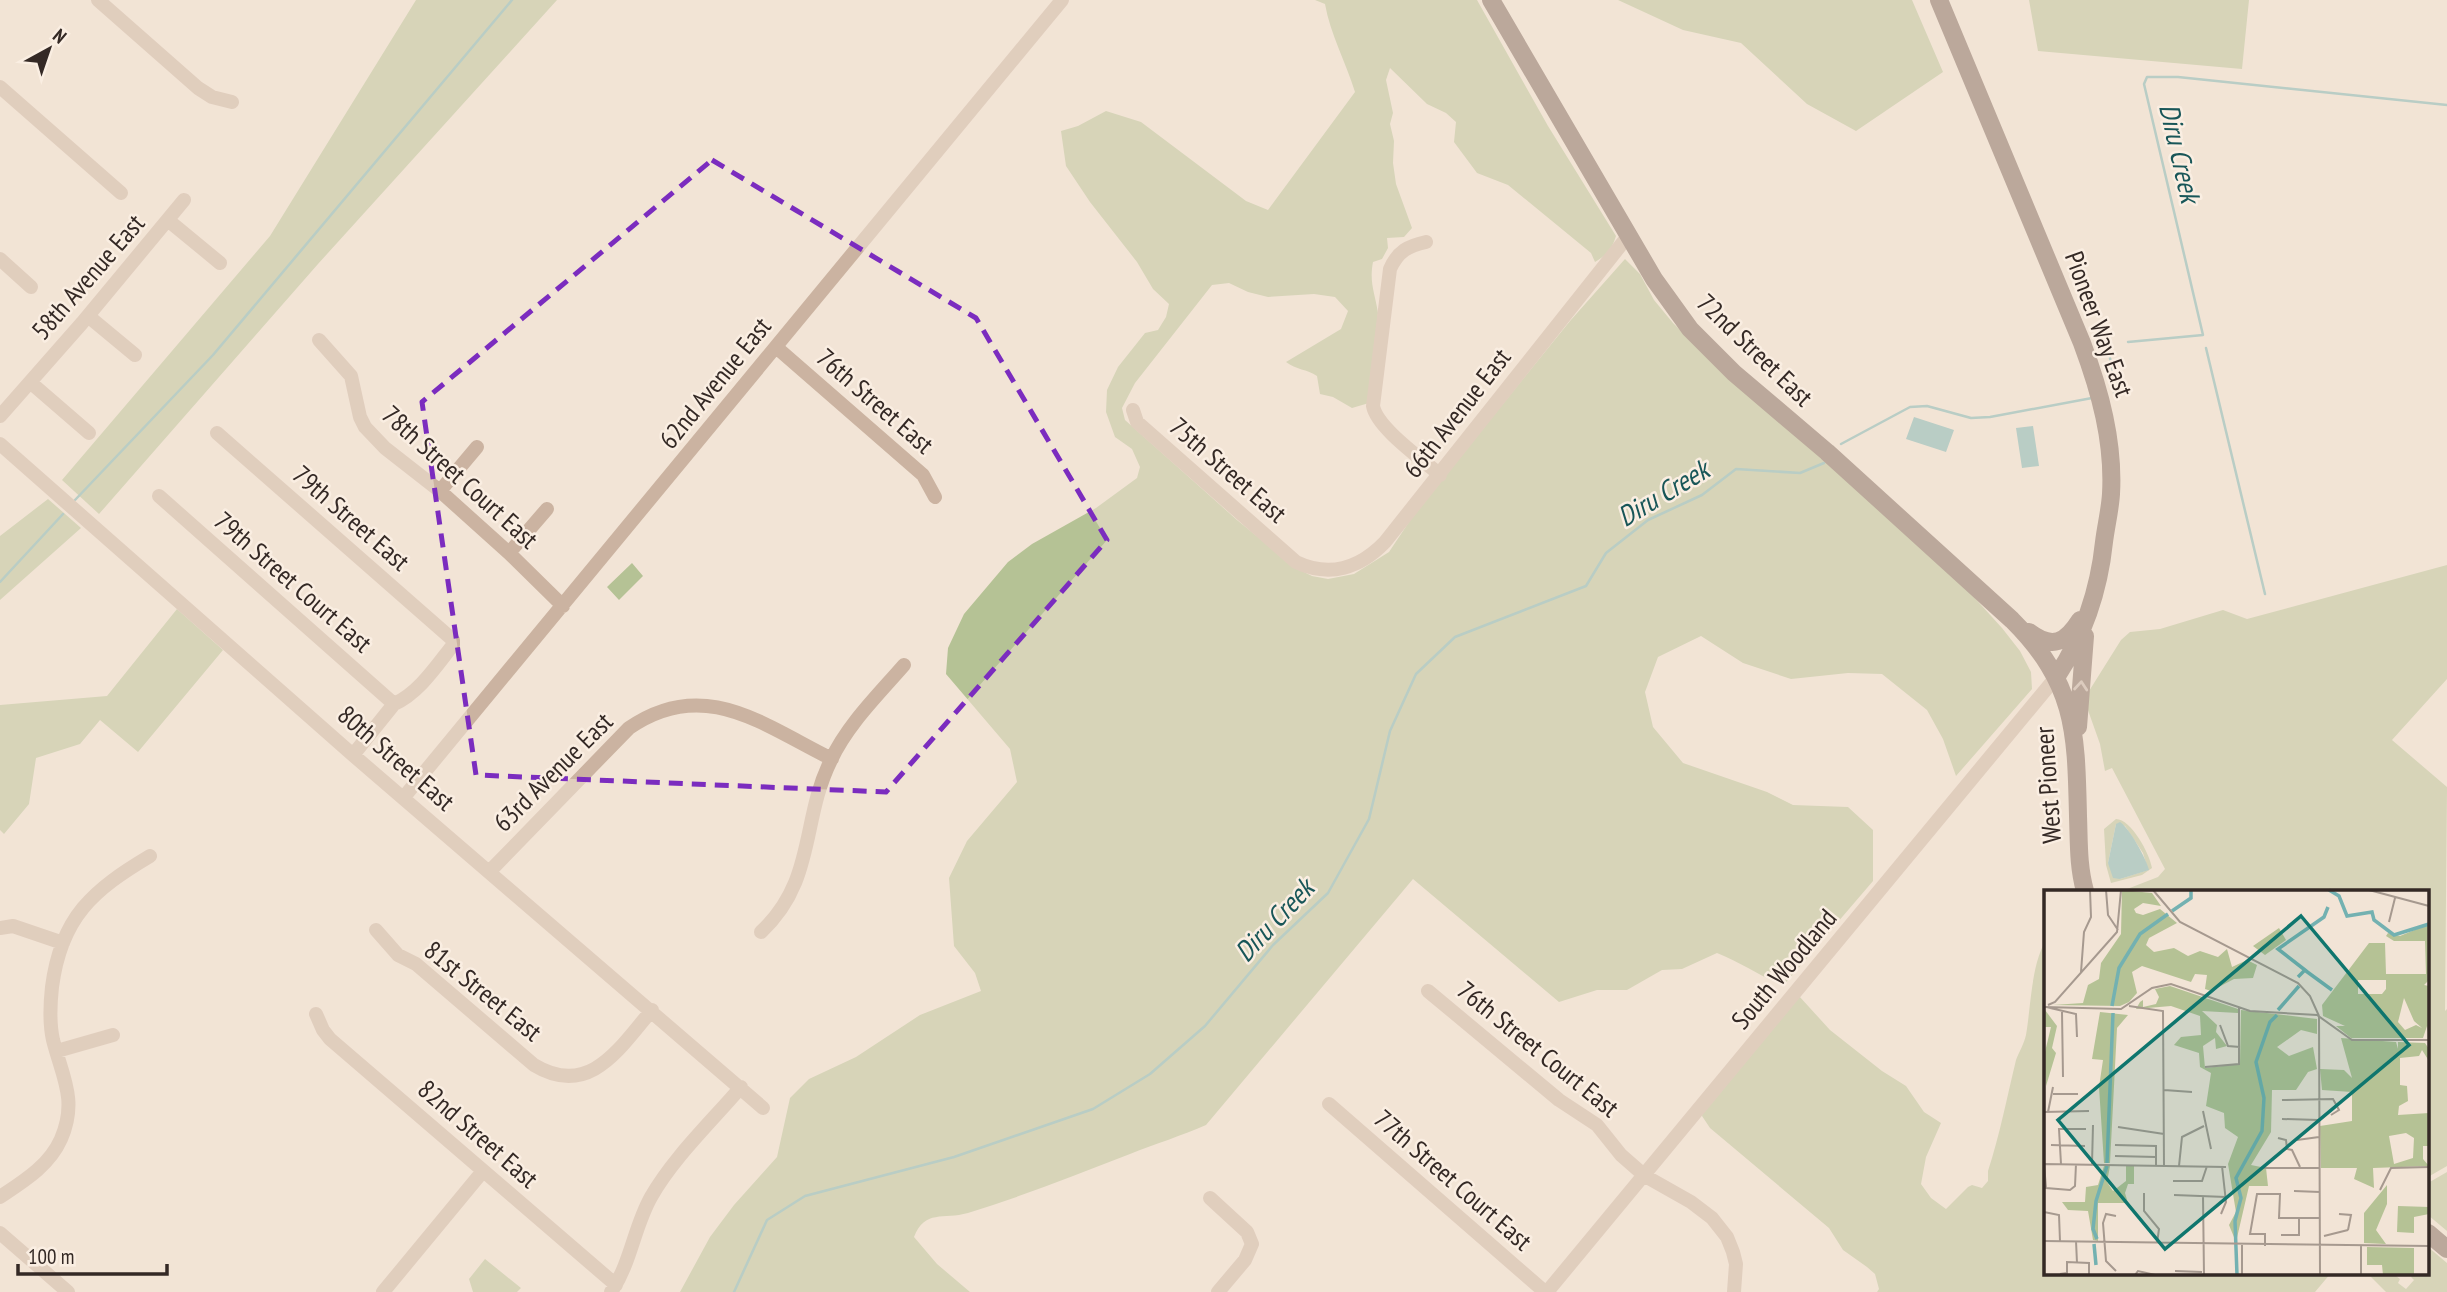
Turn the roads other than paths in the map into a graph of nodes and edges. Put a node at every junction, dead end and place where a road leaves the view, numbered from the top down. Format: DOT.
graph roads {
  1 [pos="98,0"];
  2 [pos="1062,0"];
  3 [pos="1491,0"];
  4 [pos="1939,0"];
  5 [pos="0,87"];
  6 [pos="232,102"];
  7 [pos="121,193"];
  8 [pos="184,200"];
  9 [pos="169,221"];
  10 [pos="1628,236"];
  11 [pos="1426,242"];
  12 [pos="0,258"];
  13 [pos="220,263"];
  14 [pos="31,286"];
  15 [pos="88,316"];
  16 [pos="319,340"];
  17 [pos="776,347"];
  18 [pos="135,355"];
  19 [pos="30,382"];
  20 [pos="1133,411"];
  21 [pos="0,416"];
  22 [pos="89,433"];
  23 [pos="217,433"];
  24 [pos="0,444"];
  25 [pos="477,447"];
  26 [pos="1440,475"];
  27 [pos="440,491"];
  28 [pos="159,496"];
  29 [pos="935,497"];
  30 [pos="547,509"];
  31 [pos="509,553"];
  32 [pos="1296,562"];
  33 [pos="2094,596"];
  34 [pos="563,606"];
  35 [pos="2012,620"];
  36 [pos="2086,621"];
  37 [pos="904,665"];
  38 [pos="2057,676"];
  39 [pos="394,704"];
  40 [pos="2076,751"];
  41 [pos="353,755"];
  42 [pos="832,758"];
  43 [pos="404,797"];
  44 [pos="150,856"];
  45 [pos="490,871"];
  46 [pos="2085,890"];
  47 [pos="0,928"];
  48 [pos="376,930"];
  49 [pos="761,932"];
  50 [pos="63,943"];
  51 [pos="1428,990"];
  52 [pos="652,1010"];
  53 [pos="316,1014"];
  54 [pos="113,1035"];
  55 [pos="57,1051"];
  56 [pos="741,1087"];
  57 [pos="1329,1104"];
  58 [pos="763,1108"];
  59 [pos="483,1171"];
  60 [pos="1645,1176"];
  61 [pos="0,1197"];
  62 [pos="1210,1198"];
  63 [pos="0,1233"];
  64 [pos="2430,1235"];
  65 [pos="2447,1250"];
  66 [pos="613,1289"];
  67 [pos="68,1292"];
  68 [pos="383,1292"];
  69 [pos="1218,1292"];
  70 [pos="1546,1292"];
  71 [pos="1734,1292"];
  1 -- 6 [label="street"];
  2 -- 17 [label="street, 62nd Avenue East"];
  3 -- 10 [label="main road, 72nd Street East"];
  4 -- 33 [label="main road, Pioneer Way East"];
  5 -- 7 [label="street"];
  8 -- 9 [label="street, 58th Avenue East"];
  9 -- 13 [label="street"];
  9 -- 15 [label="street, 58th Avenue East"];
  10 -- 26 [label="street, 66th Avenue East"];
  10 -- 35 [label="main road, 72nd Street East"];
  11 -- 26 [label="street"];
  12 -- 14 [label="street"];
  15 -- 18 [label="street"];
  15 -- 19 [label="street, 58th Avenue East"];
  16 -- 27 [label="street, 78th Street Court East"];
  17 -- 29 [label="street, 76th Street East"];
  17 -- 34 [label="street, 62nd Avenue East"];
  19 -- 21 [label="street, 58th Avenue East"];
  19 -- 22 [label="street"];
  20 -- 32 [label="street, 75th Street East"];
  23 -- 39 [label="street, 79th Street East"];
  24 -- 41 [label="street, 80th Street East"];
  25 -- 27 [label="street"];
  26 -- 32 [label="street, 66th Avenue East"];
  27 -- 31 [label="street, 78th Street Court East"];
  28 -- 39 [label="street, 79th Street Court East"];
  30 -- 31 [label="street"];
  31 -- 34 [label="street, 78th Street Court East"];
  33 -- 35 [label="main road"];
  33 -- 36 [label="main road, Pioneer Way East"];
  34 -- 43 [label="street, 62nd Avenue East"];
  35 -- 38 [label="main road, 72nd Street East"];
  36 -- 38 [label="main road, Pioneer Way East"];
  40 -- 36 [label="main road, one-way"];
  37 -- 42 [label="street"];
  38 -- 40 [label="main road, West Pioneer"];
  38 -- 60 [label="street, South Woodland"];
  39 -- 41 [label="street"];
  40 -- 46 [label="main road, West Pioneer"];
  41 -- 43 [label="street, 80th Street East"];
  42 -- 45 [label="street, 63rd Avenue East"];
  42 -- 49 [label="street"];
  43 -- 45 [label="street, 80th Street East"];
  44 -- 50 [label="street"];
  45 -- 52 [label="street, 80th Street East"];
  47 -- 50 [label="street"];
  48 -- 52 [label="street, 81st Street East"];
  50 -- 55 [label="street"];
  51 -- 60 [label="street, 76th Street Court East"];
  52 -- 56 [label="street, 80th Street East"];
  53 -- 59 [label="street, 82nd Street East"];
  54 -- 55 [label="street"];
  55 -- 61 [label="street"];
  56 -- 58 [label="street, 80th Street East"];
  56 -- 66 [label="street"];
  57 -- 70 [label="street, 77th Street Court East"];
  59 -- 66 [label="street, 82nd Street East"];
  59 -- 68 [label="street"];
  60 -- 70 [label="street, South Woodland"];
  60 -- 71 [label="street, 76th Street Court East"];
  62 -- 69 [label="street"];
  63 -- 67 [label="street"];
  64 -- 65 [label="main road"];
}
